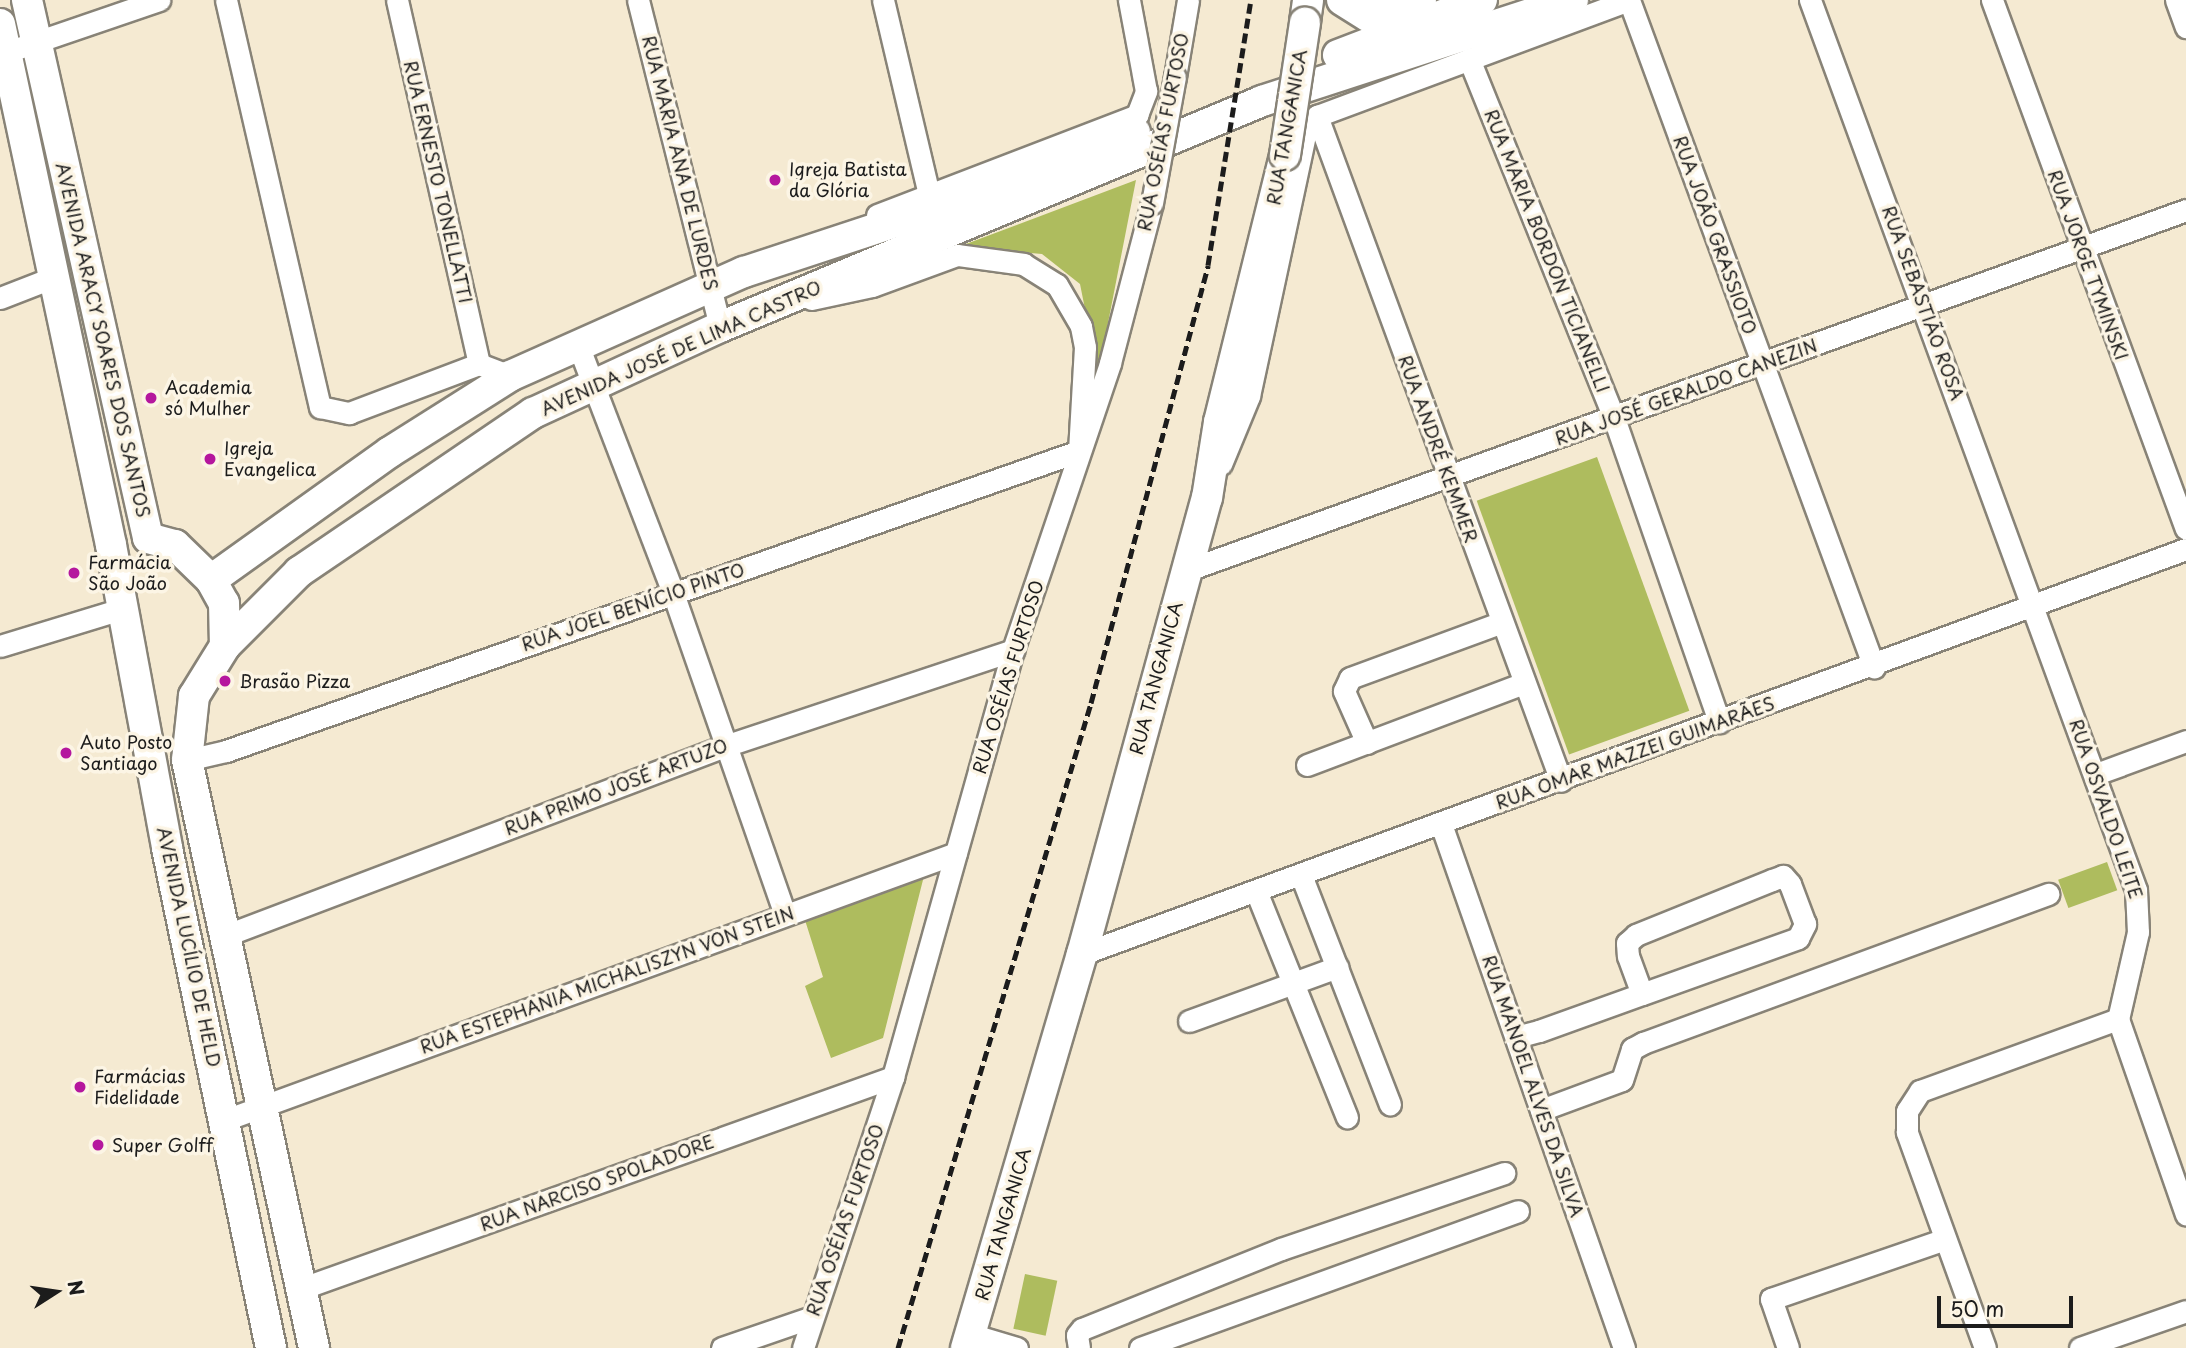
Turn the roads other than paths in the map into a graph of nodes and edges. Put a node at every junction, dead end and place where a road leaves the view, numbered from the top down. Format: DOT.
graph roads {
  1 [pos="27,0"];
  2 [pos="159,0"];
  3 [pos="226,0"];
  4 [pos="397,0"];
  5 [pos="638,0"];
  6 [pos="883,0"];
  7 [pos="1129,0"];
  8 [pos="1188,0"];
  9 [pos="1342,0"];
  10 [pos="1425,0"];
  11 [pos="1482,0"];
  12 [pos="1573,0"];
  13 [pos="1629,0"];
  14 [pos="1810,0"];
  15 [pos="1992,0"];
  16 [pos="2176,0"];
  17 [pos="1307,11"];
  18 [pos="2186,27"];
  19 [pos="3,38"];
  20 [pos="37,45"];
  21 [pos="1469,59"];
  22 [pos="1317,116"];
  23 [pos="1298,183"];
  24 [pos="1340,186"];
  25 [pos="941,210"];
  26 [pos="2186,210"];
  27 [pos="2082,248"];
  28 [pos="54,277"];
  29 [pos="712,286"];
  30 [pos="0,298"];
  31 [pos="775,306"];
  32 [pos="1924,306"];
  33 [pos="720,327"];
  34 [pos="578,345"];
  35 [pos="479,363"];
  36 [pos="1763,364"];
  37 [pos="510,376"];
  38 [pos="595,386"];
  39 [pos="1614,418"];
  40 [pos="1079,451"];
  41 [pos="1449,478"];
  42 [pos="1207,498"];
  43 [pos="2186,529"];
  44 [pos="148,538"];
  45 [pos="111,545"];
  46 [pos="2186,549"];
  47 [pos="1185,571"];
  48 [pos="211,580"];
  49 [pos="673,593"];
  50 [pos="2035,606"];
  51 [pos="124,608"];
  52 [pos="1502,622"];
  53 [pos="0,646"];
  54 [pos="225,646"];
  55 [pos="1013,650"];
  56 [pos="1874,667"];
  57 [pos="1524,683"];
  58 [pos="1718,722"];
  59 [pos="2186,741"];
  60 [pos="1367,743"];
  61 [pos="725,746"];
  62 [pos="187,760"];
  63 [pos="1307,765"];
  64 [pos="152,767"];
  65 [pos="2096,774"];
  66 [pos="1561,781"];
  67 [pos="1441,824"];
  68 [pos="956,853"];
  69 [pos="1301,875"];
  70 [pos="1256,891"];
  71 [pos="2049,894"];
  72 [pos="785,914"];
  73 [pos="223,936"];
  74 [pos="1082,954"];
  75 [pos="1337,967"];
  76 [pos="1293,983"];
  77 [pos="1642,994"];
  78 [pos="2118,1019"];
  79 [pos="1189,1021"];
  80 [pos="1516,1037"];
  81 [pos="893,1077"];
  82 [pos="1390,1104"];
  83 [pos="259,1109"];
  84 [pos="1541,1110"];
  85 [pos="1347,1117"];
  86 [pos="225,1119"];
  87 [pos="1504,1173"];
  88 [pos="1518,1211"];
  89 [pos="2186,1214"];
  90 [pos="1945,1239"];
  91 [pos="300,1289"];
  92 [pos="2186,1311"];
  93 [pos="812,1317"];
  94 [pos="968,1341"];
  95 [pos="271,1348"];
  96 [pos="314,1348"];
  97 [pos="722,1348"];
  98 [pos="803,1348"];
  99 [pos="1017,1348"];
  100 [pos="1079,1348"];
  101 [pos="1140,1348"];
  102 [pos="1625,1348"];
  103 [pos="1788,1348"];
  104 [pos="1985,1348"];
  105 [pos="2081,1348"];
  1 -- 20 [label="street, AVENIDA ARACY SOARES DOS SANTOS"];
  2 -- 20 [label="street"];
  3 -- 35 [label="street"];
  4 -- 35 [label="street, RUA ERNESTO TONELLATTI"];
  5 -- 29 [label="street, RUA MARIA ANA DE LURDES"];
  6 -- 25 [label="street"];
  7 -- 25 [label="street"];
  8 -- 40 [label="street, RUA OSÉIAS FURTOSO, bridge"];
  9 -- 10 [label="street"];
  11 -- 25 [label="street"];
  12 -- 25 [label="street"];
  13 -- 21 [label="street"];
  13 -- 36 [label="street, RUA JOÃO GRASSIOTO"];
  14 -- 32 [label="street, RUA SEBASTIÃO ROSA"];
  15 -- 27 [label="street, RUA JORGE TYMINSKI"];
  16 -- 18 [label="street"];
  17 -- 42 [label="street, RUA TANGANICA, bridge"];
  19 -- 20 [label="street"];
  19 -- 28 [label="street, AVENIDA ARACY SOARES DOS SANTOS"];
  20 -- 44 [label="street, AVENIDA ARACY SOARES DOS SANTOS"];
  21 -- 22 [label="street"];
  21 -- 39 [label="street, RUA MARIA BORDON TICIANELLI"];
  22 -- 23 [label="street"];
  22 -- 24 [label="street, RUA ANDRÉ KEMMER"];
  23 -- 24 [label="street"];
  23 -- 42 [label="street"];
  24 -- 41 [label="street, RUA ANDRÉ KEMMER"];
  25 -- 29 [label="street"];
  25 -- 31 [label="street, AVENIDA JOSÉ DE LIMA CASTRO"];
  26 -- 27 [label="street, RUA JOSÉ GERALDO CANEZIN"];
  27 -- 32 [label="street, RUA JOSÉ GERALDO CANEZIN"];
  27 -- 43 [label="street, RUA JORGE TYMINSKI"];
  28 -- 30 [label="street"];
  28 -- 45 [label="street, AVENIDA ARACY SOARES DOS SANTOS"];
  29 -- 33 [label="street, RUA MARIA ANA DE LURDES"];
  29 -- 34 [label="street"];
  31 -- 33 [label="street, AVENIDA JOSÉ DE LIMA CASTRO"];
  31 -- 40 [label="street"];
  32 -- 36 [label="street, RUA JOSÉ GERALDO CANEZIN"];
  32 -- 50 [label="street, RUA SEBASTIÃO ROSA"];
  33 -- 38 [label="street, AVENIDA JOSÉ DE LIMA CASTRO"];
  34 -- 37 [label="street"];
  34 -- 38 [label="street"];
  35 -- 37 [label="street"];
  36 -- 39 [label="street, RUA JOSÉ GERALDO CANEZIN"];
  36 -- 56 [label="street, RUA JOÃO GRASSIOTO"];
  37 -- 48 [label="street"];
  38 -- 49 [label="street"];
  38 -- 54 [label="street, AVENIDA JOSÉ DE LIMA CASTRO"];
  39 -- 41 [label="street, RUA JOSÉ GERALDO CANEZIN"];
  39 -- 58 [label="street, RUA MARIA BORDON TICIANELLI"];
  40 -- 49 [label="street, RUA JOEL BENÍCIO PINTO"];
  40 -- 55 [label="street, RUA OSÉIAS FURTOSO"];
  41 -- 47 [label="street, RUA JOSÉ GERALDO CANEZIN"];
  41 -- 52 [label="street, RUA ANDRÉ KEMMER"];
  42 -- 47 [label="street, RUA TANGANICA"];
  44 -- 45 [label="street"];
  44 -- 48 [label="street, AVENIDA ARACY SOARES DOS SANTOS"];
  45 -- 51 [label="street, AVENIDA LUCÍLIO DE HELD"];
  46 -- 50 [label="street, RUA OMAR MAZZEI GUIMARÃES"];
  47 -- 74 [label="street, RUA TANGANICA"];
  48 -- 54 [label="street, AVENIDA ARACY SOARES DOS SANTOS"];
  49 -- 61 [label="street"];
  49 -- 62 [label="street, RUA JOEL BENÍCIO PINTO"];
  50 -- 56 [label="street, RUA OMAR MAZZEI GUIMARÃES"];
  50 -- 65 [label="street, RUA OSVALDO LEITE"];
  51 -- 53 [label="street"];
  51 -- 64 [label="street, AVENIDA LUCÍLIO DE HELD"];
  52 -- 57 [label="street, RUA ANDRÉ KEMMER"];
  52 -- 60 [label="street"];
  54 -- 62 [label="street"];
  55 -- 61 [label="street, RUA PRIMO JOSÉ ARTUZO"];
  55 -- 68 [label="street, RUA OSÉIAS FURTOSO"];
  56 -- 58 [label="street, RUA OMAR MAZZEI GUIMARÃES"];
  57 -- 60 [label="street"];
  57 -- 66 [label="street, RUA ANDRÉ KEMMER"];
  58 -- 66 [label="street, RUA OMAR MAZZEI GUIMARÃES"];
  59 -- 65 [label="street"];
  60 -- 63 [label="street"];
  61 -- 72 [label="street"];
  61 -- 73 [label="street, RUA PRIMO JOSÉ ARTUZO"];
  62 -- 64 [label="street"];
  62 -- 73 [label="street, AVENIDA LUCÍLIO DE HELD"];
  64 -- 86 [label="street, AVENIDA LUCÍLIO DE HELD"];
  65 -- 78 [label="street, RUA OSVALDO LEITE"];
  66 -- 67 [label="street, RUA OMAR MAZZEI GUIMARÃES"];
  67 -- 69 [label="street, RUA OMAR MAZZEI GUIMARÃES"];
  67 -- 80 [label="street, RUA MANOEL ALVES DA SILVA"];
  68 -- 72 [label="street, RUA ESTEPHANIA MICHALISZYN VON STEIN"];
  68 -- 81 [label="street, RUA OSÉIAS FURTOSO"];
  69 -- 70 [label="street, RUA OMAR MAZZEI GUIMARÃES"];
  69 -- 75 [label="street"];
  70 -- 74 [label="street, RUA OMAR MAZZEI GUIMARÃES"];
  70 -- 76 [label="street"];
  71 -- 84 [label="street"];
  72 -- 83 [label="street, RUA ESTEPHANIA MICHALISZYN VON STEIN"];
  73 -- 83 [label="street, AVENIDA LUCÍLIO DE HELD"];
  74 -- 94 [label="street, RUA TANGANICA"];
  75 -- 76 [label="street"];
  75 -- 82 [label="street"];
  76 -- 79 [label="street"];
  76 -- 85 [label="street"];
  77 -- 77 [label="street"];
  77 -- 80 [label="street"];
  78 -- 89 [label="street"];
  78 -- 90 [label="street"];
  80 -- 84 [label="street, RUA MANOEL ALVES DA SILVA"];
  81 -- 91 [label="street, RUA NARCISO SPOLADORE"];
  81 -- 93 [label="street, RUA OSÉIAS FURTOSO"];
  83 -- 86 [label="street, RUA ESTEPHANIA MICHALISZYN VON STEIN"];
  83 -- 91 [label="street, AVENIDA LUCÍLIO DE HELD"];
  84 -- 102 [label="street, RUA MANOEL ALVES DA SILVA"];
  86 -- 95 [label="street, AVENIDA LUCÍLIO DE HELD"];
  87 -- 100 [label="street"];
  88 -- 101 [label="street"];
  90 -- 103 [label="street"];
  90 -- 104 [label="street"];
  91 -- 96 [label="street, AVENIDA LUCÍLIO DE HELD"];
  92 -- 105 [label="street"];
  93 -- 97 [label="street"];
  93 -- 98 [label="street, RUA OSÉIAS FURTOSO"];
  94 -- 99 [label="street"];
}
